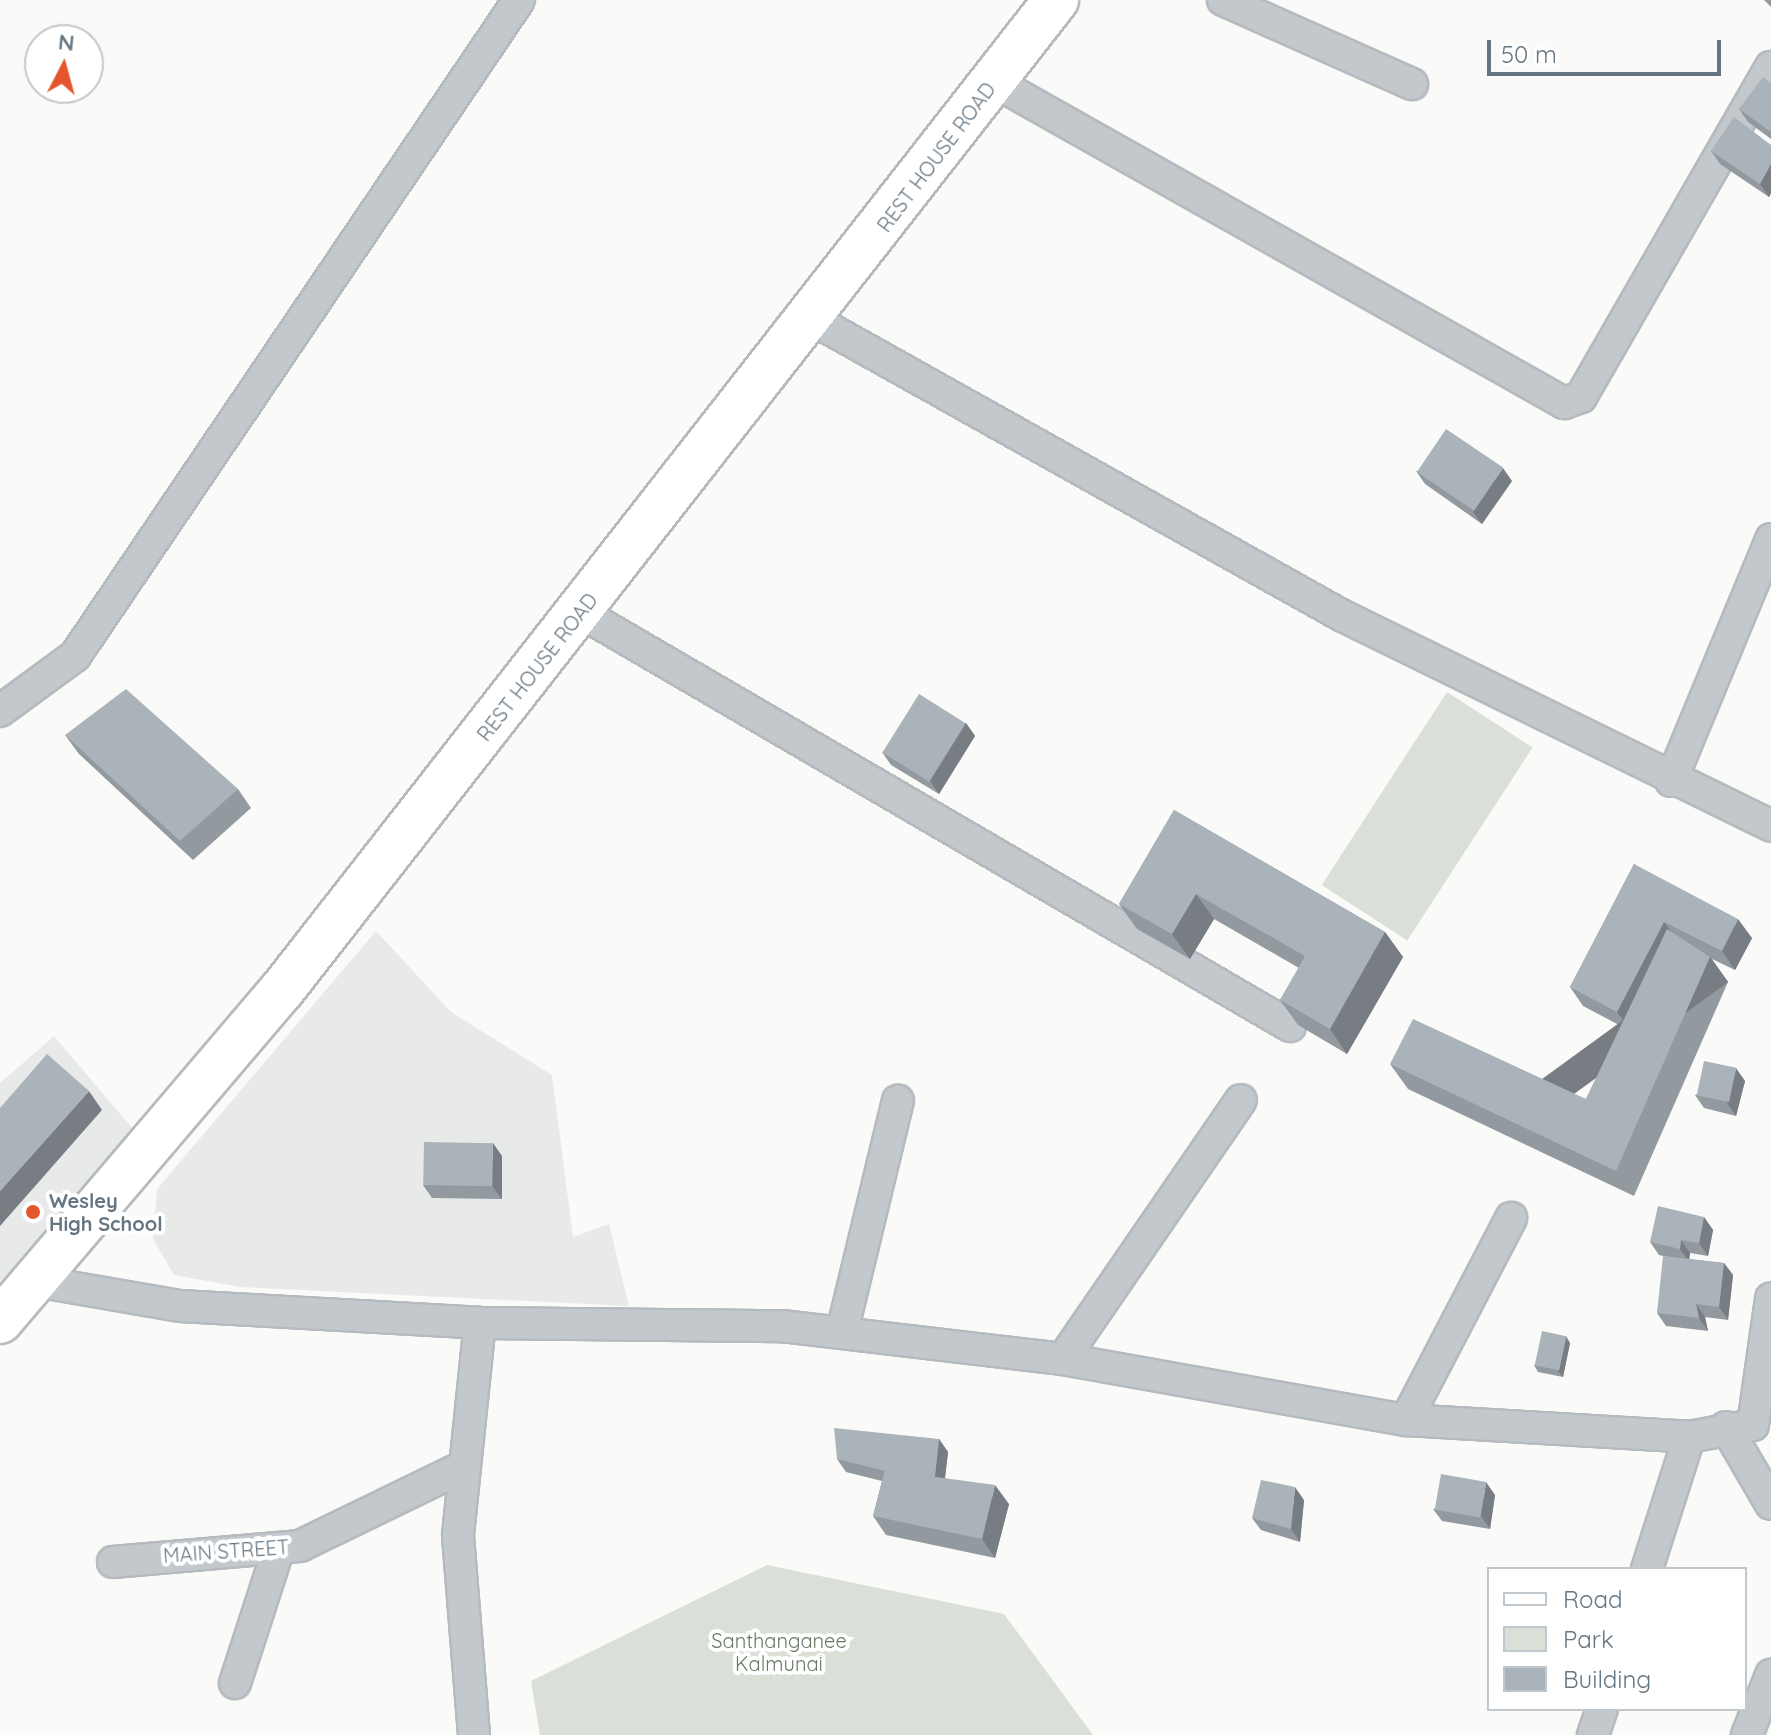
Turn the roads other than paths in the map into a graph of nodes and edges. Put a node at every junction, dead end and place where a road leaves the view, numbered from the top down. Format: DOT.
graph roads {
  1 [pos="519,0"];
  2 [pos="1056,0"];
  3 [pos="1223,0"];
  4 [pos="1771,67"];
  5 [pos="993,81"];
  6 [pos="1412,84"];
  7 [pos="812,319"];
  8 [pos="1771,539"];
  9 [pos="580,612"];
  10 [pos="0,711"];
  11 [pos="1671,781"];
  12 [pos="1771,826"];
  13 [pos="1290,1026"];
  14 [pos="1241,1100"];
  15 [pos="898,1101"];
  16 [pos="1511,1218"];
  17 [pos="35,1281"];
  18 [pos="1771,1298"];
  19 [pos="0,1321"];
  20 [pos="480,1323"];
  21 [pos="842,1332"];
  22 [pos="1063,1359"];
  23 [pos="1406,1420"];
  24 [pos="1750,1425"];
  25 [pos="1689,1437"];
  26 [pos="465,1466"];
  27 [pos="1771,1504"];
  28 [pos="278,1551"];
  29 [pos="113,1562"];
  30 [pos="1648,1567"];
  31 [pos="1771,1675"];
  32 [pos="235,1683"];
  33 [pos="1601,1711"];
  34 [pos="474,1735"];
  35 [pos="1593,1735"];
  36 [pos="1747,1735"];
  1 -- 10 [label="street"];
  2 -- 5 [label="main road, REST HOUSE ROAD"];
  3 -- 6 [label="street"];
  4 -- 5 [label="street"];
  5 -- 7 [label="main road, REST HOUSE ROAD"];
  7 -- 9 [label="main road, REST HOUSE ROAD"];
  7 -- 11 [label="street"];
  8 -- 11 [label="street"];
  9 -- 13 [label="street"];
  9 -- 17 [label="main road, REST HOUSE ROAD"];
  11 -- 12 [label="street"];
  14 -- 22 [label="street"];
  15 -- 21 [label="street"];
  16 -- 23 [label="street"];
  17 -- 19 [label="main road, REST HOUSE ROAD"];
  17 -- 20 [label="street"];
  18 -- 24 [label="street"];
  20 -- 21 [label="street"];
  20 -- 26 [label="street"];
  21 -- 22 [label="street"];
  22 -- 23 [label="street"];
  23 -- 25 [label="street"];
  24 -- 25 [label="street"];
  24 -- 27 [label="street"];
  25 -- 30 [label="street"];
  26 -- 28 [label="street, MAIN STREET"];
  26 -- 34 [label="street"];
  28 -- 29 [label="street, MAIN STREET"];
  28 -- 32 [label="street"];
  31 -- 36 [label="street"];
  33 -- 35 [label="street"];
}
